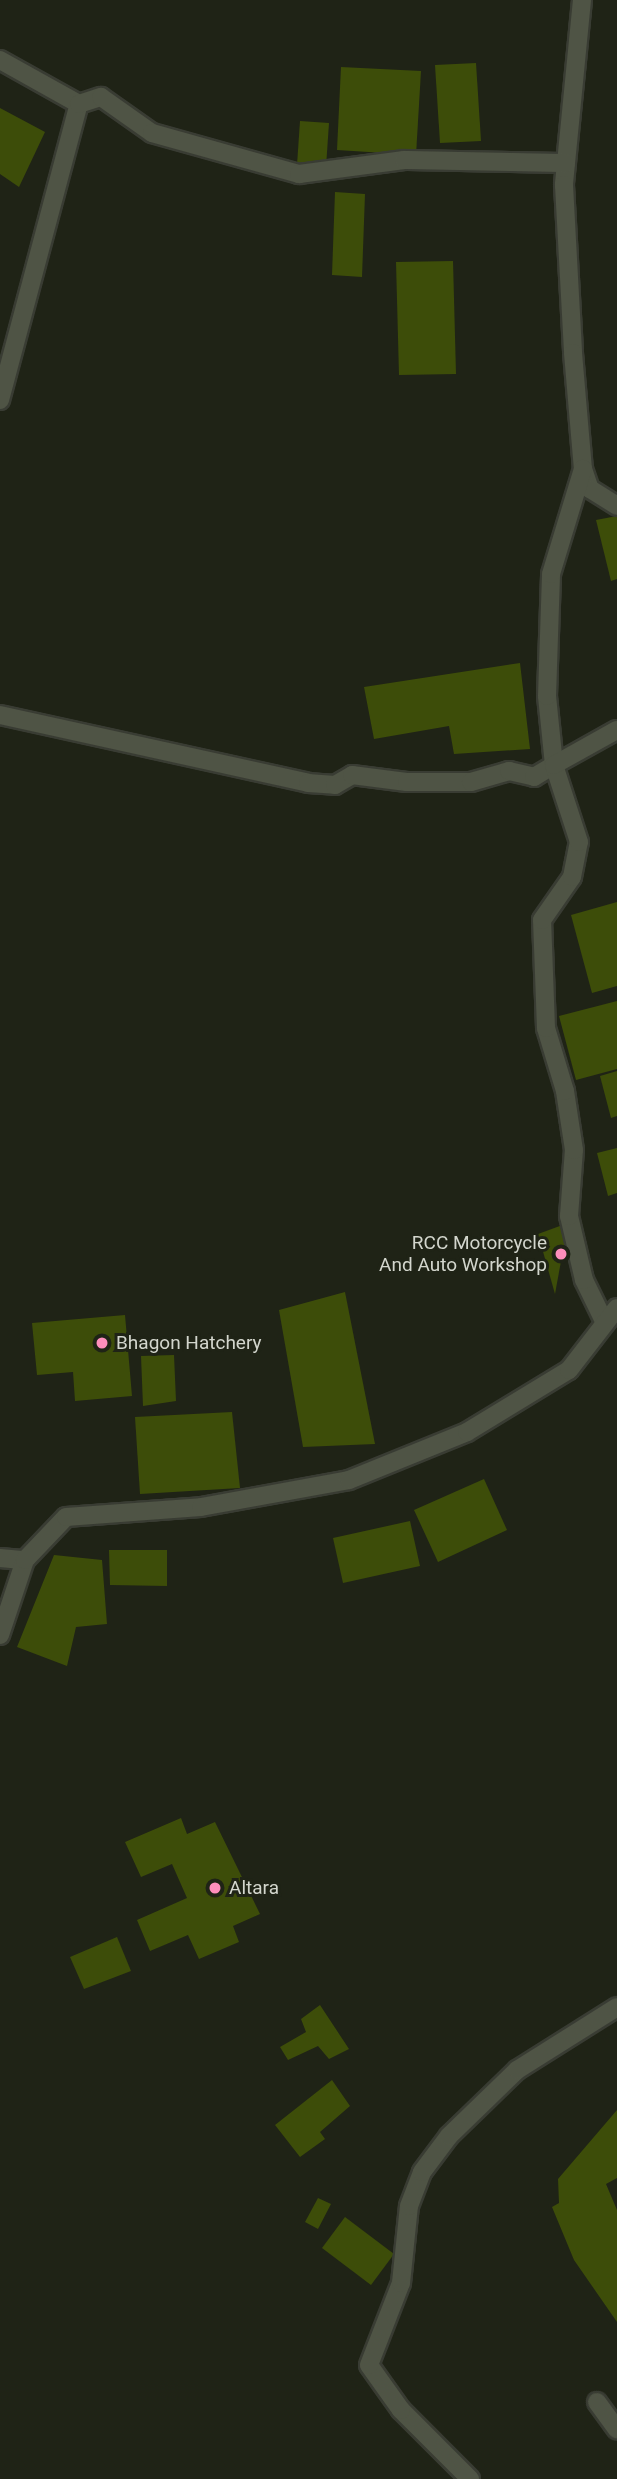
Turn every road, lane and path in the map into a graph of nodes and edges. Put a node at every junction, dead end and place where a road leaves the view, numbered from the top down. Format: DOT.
graph roads {
  1 [pos="582,0"];
  2 [pos="0,60"];
  3 [pos="79,104"];
  4 [pos="566,163"];
  5 [pos="0,400"];
  6 [pos="583,468"];
  7 [pos="617,506"];
  8 [pos="0,715"];
  9 [pos="617,730"];
  10 [pos="554,765"];
  11 [pos="611,1314"];
  12 [pos="0,1558"];
  13 [pos="25,1560"];
  14 [pos="0,1635"];
  15 [pos="617,2007"];
  16 [pos="597,2402"];
  17 [pos="617,2430"];
  18 [pos="470,2479"];
  1 -- 4 [label="street"];
  2 -- 3 [label="street"];
  3 -- 4 [label="street"];
  3 -- 5 [label="street"];
  4 -- 6 [label="street"];
  6 -- 7 [label="street"];
  6 -- 10 [label="street"];
  8 -- 10 [label="street"];
  9 -- 10 [label="street"];
  10 -- 11 [label="street"];
  11 -- 13 [label="street"];
  12 -- 13 [label="street"];
  13 -- 14 [label="street"];
  15 -- 18 [label="street"];
  16 -- 17 [label="street"];
}
